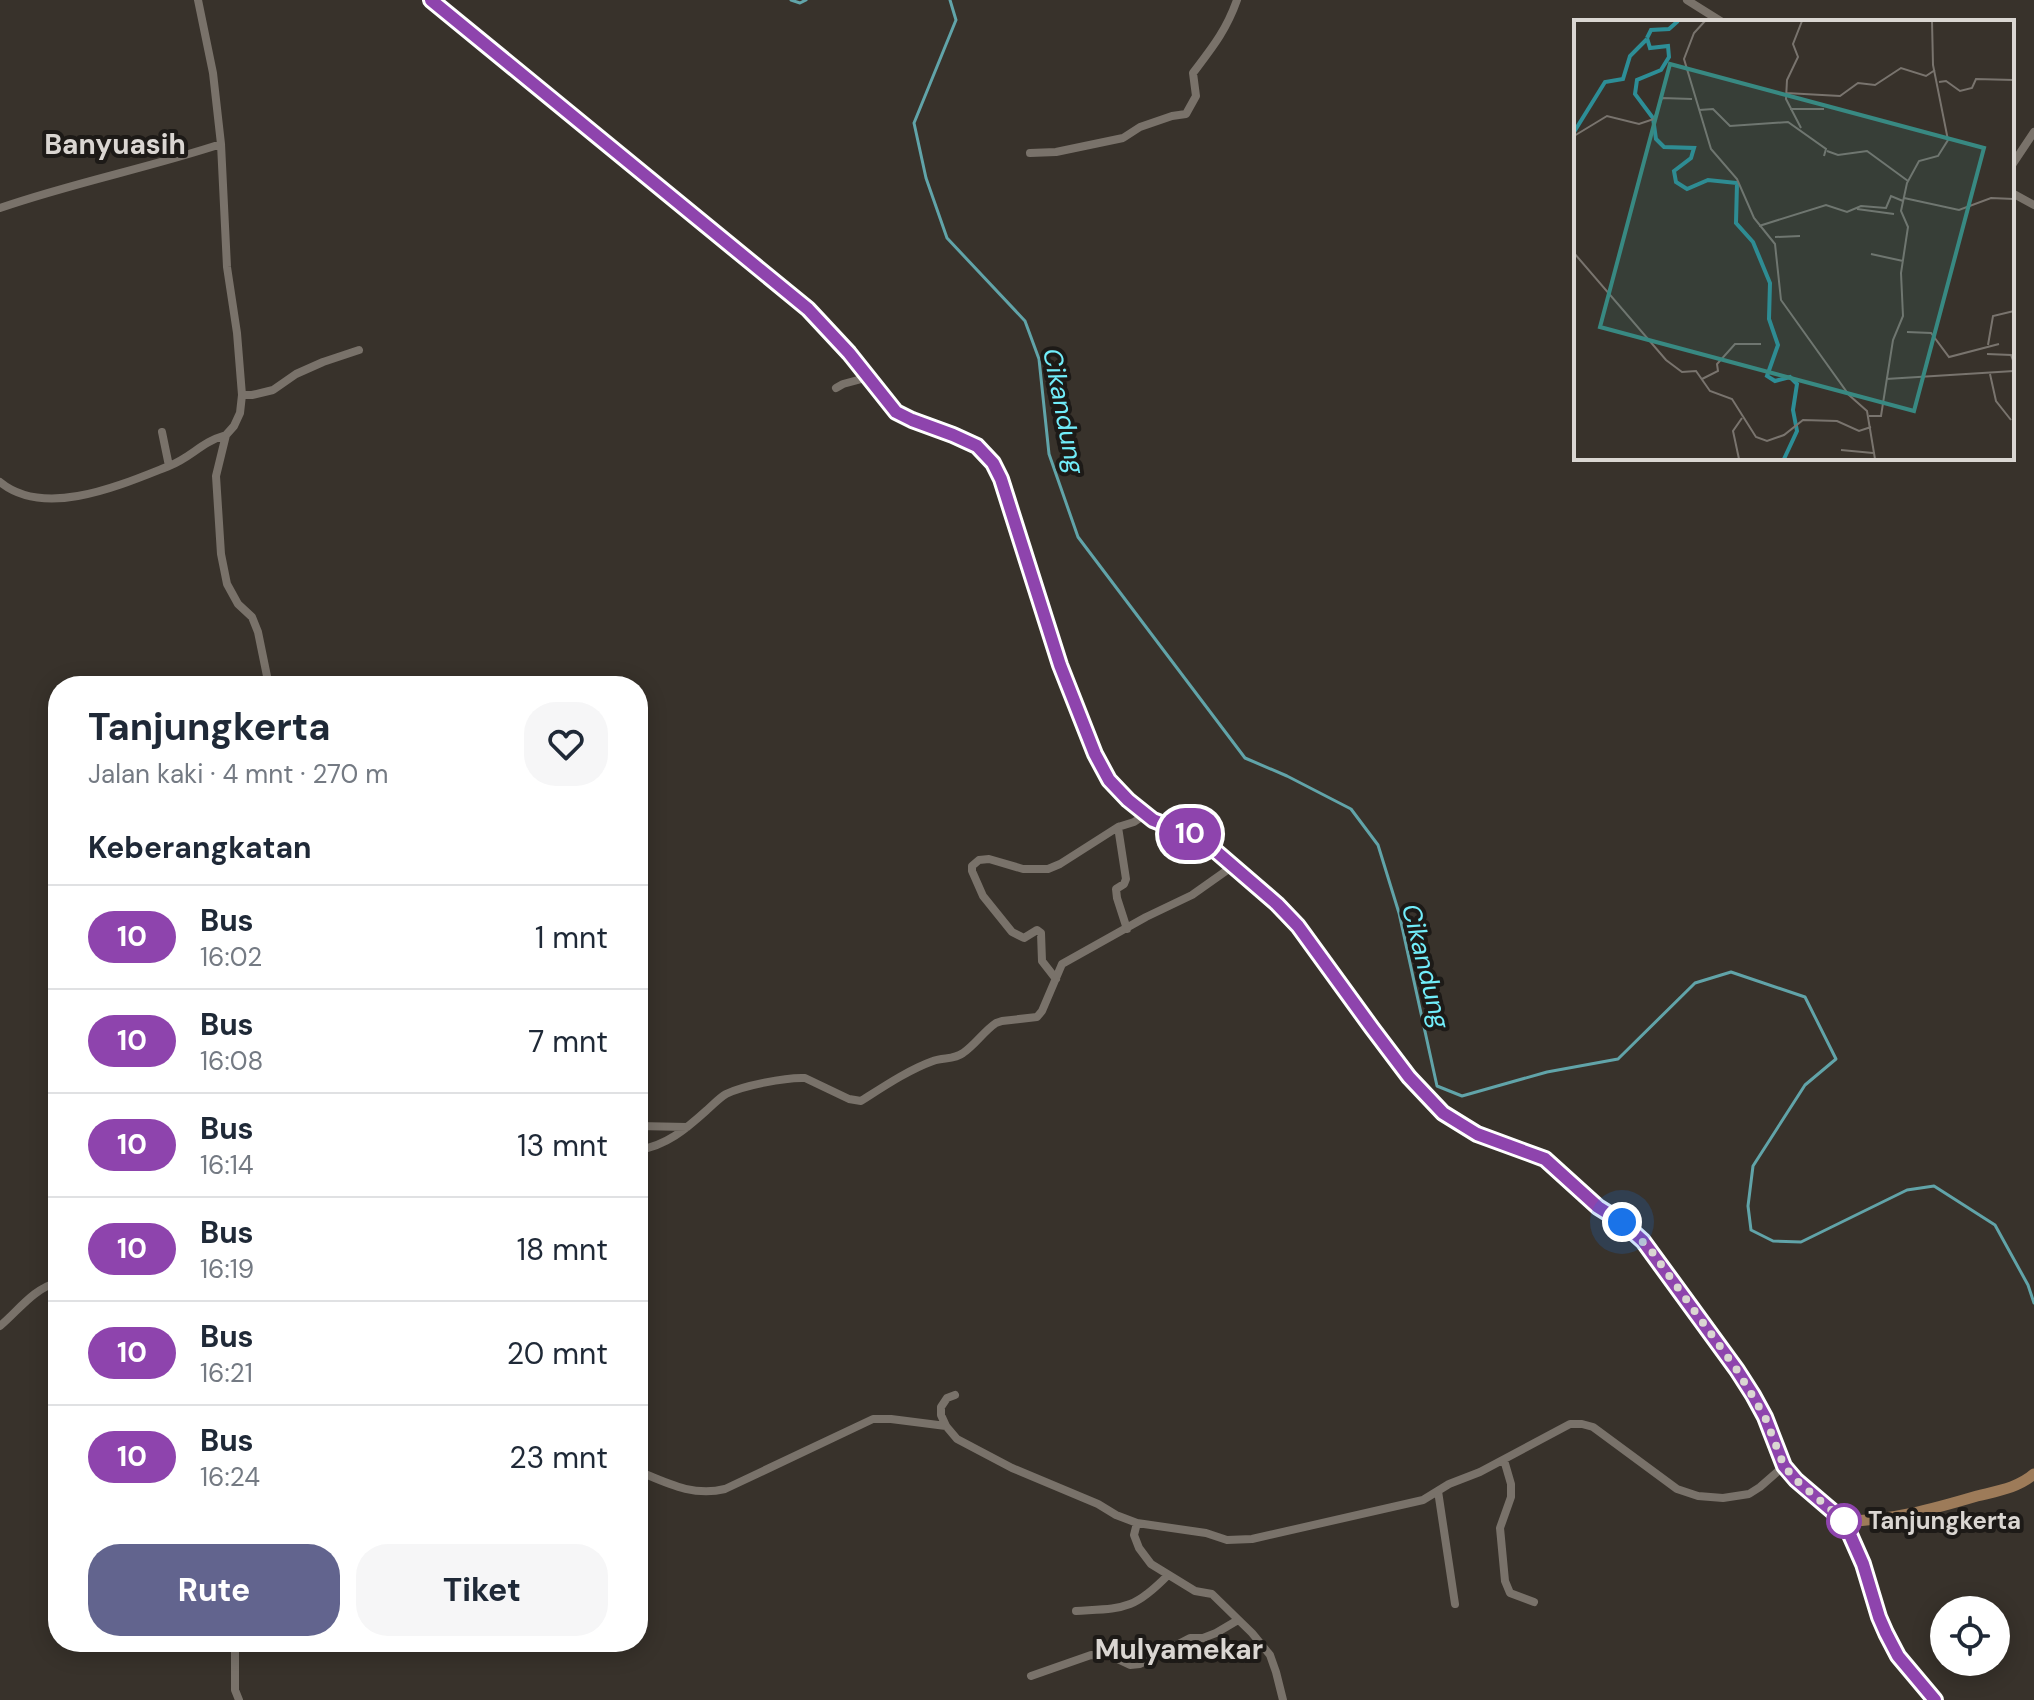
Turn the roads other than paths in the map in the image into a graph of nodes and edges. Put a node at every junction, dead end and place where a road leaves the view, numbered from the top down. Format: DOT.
graph roads {
  1 [pos="198,0"];
  2 [pos="431,0"];
  3 [pos="1237,0"];
  4 [pos="1687,0"];
  5 [pos="1719,20"];
  6 [pos="2034,132"];
  7 [pos="221,144"];
  8 [pos="1030,153"];
  9 [pos="2014,162"];
  10 [pos="2014,194"];
  11 [pos="2034,205"];
  12 [pos="0,208"];
  13 [pos="359,350"];
  14 [pos="869,377"];
  15 [pos="836,388"];
  16 [pos="242,395"];
  17 [pos="162,432"];
  18 [pos="226,435"];
  19 [pos="169,466"];
  20 [pos="0,482"];
  21 [pos="267,676"];
  22 [pos="1146,814"];
  23 [pos="1118,827"];
  24 [pos="1233,866"];
  25 [pos="1127,929"];
  26 [pos="1056,979"];
  27 [pos="648,1126"];
  28 [pos="688,1127"];
  29 [pos="648,1149"];
  30 [pos="48,1285"];
  31 [pos="0,1326"];
  32 [pos="955,1395"];
  33 [pos="946,1426"];
  34 [pos="1504,1460"];
  35 [pos="1784,1466"];
  36 [pos="2034,1474"];
  37 [pos="648,1475"];
  38 [pos="1438,1491"];
  39 [pos="1844,1521"];
  40 [pos="1137,1523"];
  41 [pos="1168,1575"];
  42 [pos="1534,1602"];
  43 [pos="1455,1604"];
  44 [pos="1076,1611"];
  45 [pos="1238,1620"];
  46 [pos="235,1652"];
  47 [pos="1031,1676"];
  48 [pos="239,1700"];
  49 [pos="1283,1700"];
  50 [pos="1935,1700"];
  1 -- 7 [label="street"];
  2 -- 14 [label="street"];
  3 -- 8 [label="street"];
  4 -- 5 [label="street"];
  6 -- 9 [label="street"];
  7 -- 12 [label="street"];
  7 -- 16 [label="street"];
  10 -- 11 [label="street"];
  13 -- 16 [label="street"];
  14 -- 15 [label="street"];
  14 -- 22 [label="street"];
  16 -- 18 [label="street"];
  17 -- 19 [label="street"];
  18 -- 19 [label="street"];
  18 -- 21 [label="street"];
  19 -- 20 [label="street"];
  22 -- 23 [label="street"];
  22 -- 24 [label="street"];
  23 -- 25 [label="street"];
  23 -- 26 [label="street"];
  24 -- 25 [label="street"];
  24 -- 35 [label="street"];
  25 -- 26 [label="street"];
  26 -- 28 [label="street"];
  27 -- 28 [label="street"];
  28 -- 29 [label="street"];
  30 -- 31 [label="street"];
  32 -- 33 [label="street"];
  33 -- 37 [label="street"];
  33 -- 40 [label="street"];
  34 -- 35 [label="street"];
  34 -- 38 [label="street"];
  34 -- 42 [label="street"];
  35 -- 39 [label="street"];
  36 -- 39 [label="street"];
  38 -- 40 [label="street"];
  38 -- 43 [label="street"];
  39 -- 50 [label="street"];
  40 -- 41 [label="street"];
  41 -- 44 [label="street"];
  41 -- 45 [label="street"];
  45 -- 47 [label="street"];
  45 -- 49 [label="street"];
  46 -- 48 [label="street"];
}
